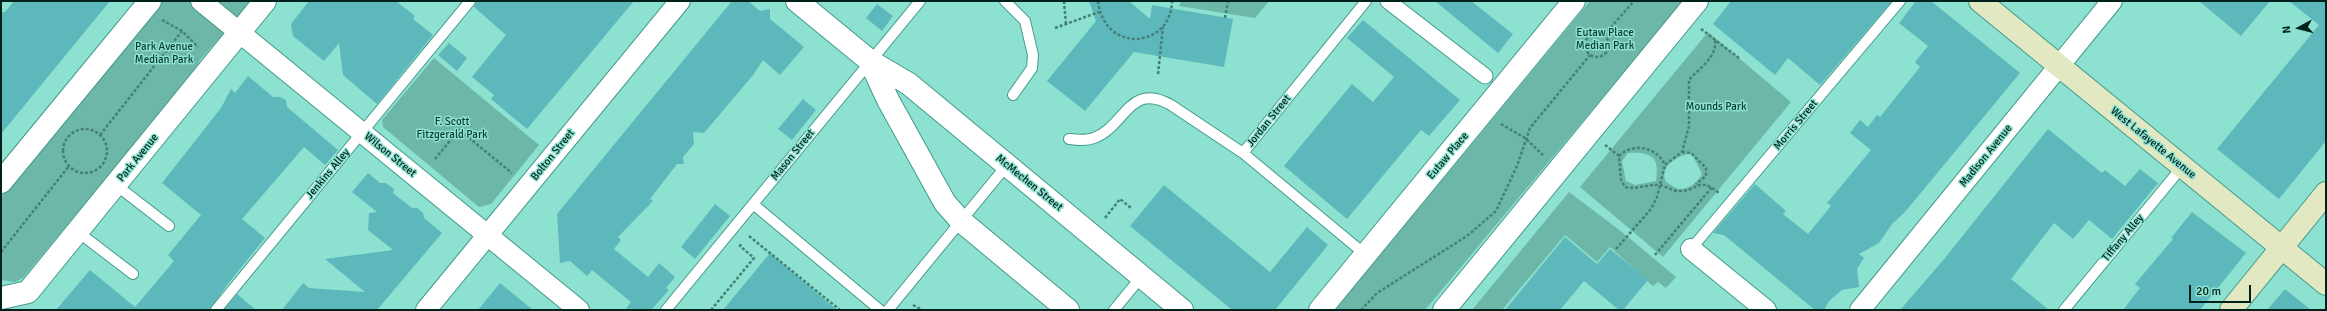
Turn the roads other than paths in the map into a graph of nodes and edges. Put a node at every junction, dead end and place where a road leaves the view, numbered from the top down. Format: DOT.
graph roads {
  1 [pos="150,1"];
  2 [pos="201,1"];
  3 [pos="266,1"];
  4 [pos="470,1"];
  5 [pos="680,1"];
  6 [pos="797,1"];
  7 [pos="920,1"];
  8 [pos="1005,1"];
  9 [pos="1366,1"];
  10 [pos="1388,1"];
  11 [pos="1574,1"];
  12 [pos="1697,1"];
  13 [pos="1900,1"];
  14 [pos="1980,1"];
  15 [pos="2112,1"];
  16 [pos="240,32"];
  17 [pos="870,61"];
  18 [pos="2059,66"];
  19 [pos="1484,76"];
  20 [pos="1013,95"];
  21 [pos="362,132"];
  22 [pos="1069,139"];
  23 [pos="1243,154"];
  24 [pos="1007,165"];
  25 [pos="2182,167"];
  26 [pos="1,182"];
  27 [pos="116,185"];
  28 [pos="2326,193"];
  29 [pos="753,204"];
  30 [pos="961,221"];
  31 [pos="169,226"];
  32 [pos="78,232"];
  33 [pos="488,235"];
  34 [pos="2282,248"];
  35 [pos="1691,249"];
  36 [pos="1366,255"];
  37 [pos="133,274"];
  38 [pos="1142,276"];
  39 [pos="2326,284"];
  40 [pos="1,298"];
  41 [pos="216,310"];
  42 [pos="426,310"];
  43 [pos="579,310"];
  44 [pos="666,310"];
  45 [pos="880,310"];
  46 [pos="888,310"];
  47 [pos="1068,310"];
  48 [pos="1114,310"];
  49 [pos="1182,310"];
  50 [pos="1320,310"];
  51 [pos="1444,310"];
  52 [pos="1766,310"];
  53 [pos="1860,310"];
  54 [pos="2064,310"];
  55 [pos="2232,310"];
  1 -- 26 [label="street"];
  2 -- 16 [label="street, Wilson Street"];
  3 -- 16 [label="street, Park Avenue"];
  4 -- 21 [label="lane, Jenkins Alley"];
  5 -- 33 [label="street, Bolton Street"];
  6 -- 17 [label="street, McMechen Street"];
  7 -- 17 [label="lane, Mason Street"];
  8 -- 20 [label="lane"];
  9 -- 23 [label="lane, Jordan Street"];
  10 -- 19 [label="street"];
  11 -- 36 [label="street, Eutaw Place"];
  12 -- 51 [label="street"];
  13 -- 35 [label="lane, Morris Street"];
  14 -- 18 [label="main road, West Lafayette Avenue"];
  15 -- 18 [label="street, Madison Avenue"];
  16 -- 21 [label="street, Wilson Street"];
  16 -- 27 [label="street, Park Avenue"];
  17 -- 24 [label="street, McMechen Street"];
  17 -- 29 [label="lane, Mason Street"];
  17 -- 30 [label="street, McMechen Street"];
  18 -- 25 [label="main road, West Lafayette Avenue"];
  18 -- 53 [label="street, Madison Avenue"];
  21 -- 33 [label="street, Wilson Street"];
  21 -- 41 [label="lane, Jenkins Alley"];
  22 -- 23 [label="lane"];
  23 -- 36 [label="lane, Jordan Street"];
  24 -- 30 [label="lane"];
  24 -- 38 [label="street, McMechen Street"];
  25 -- 34 [label="main road, West Lafayette Avenue"];
  25 -- 54 [label="lane, Tiffany Alley"];
  27 -- 31 [label="lane"];
  27 -- 32 [label="street, Park Avenue"];
  28 -- 34 [label="main road"];
  29 -- 44 [label="lane, Mason Street"];
  29 -- 45 [label="lane"];
  30 -- 46 [label="lane"];
  30 -- 47 [label="street, McMechen Street"];
  32 -- 37 [label="lane"];
  32 -- 40 [label="street, Park Avenue"];
  33 -- 42 [label="street, Bolton Street"];
  33 -- 43 [label="street, Wilson Street"];
  34 -- 39 [label="main road, West Lafayette Avenue"];
  34 -- 55 [label="main road"];
  35 -- 52 [label="street"];
  36 -- 50 [label="street, Eutaw Place"];
  38 -- 48 [label="lane"];
  38 -- 49 [label="street, McMechen Street"];
}
